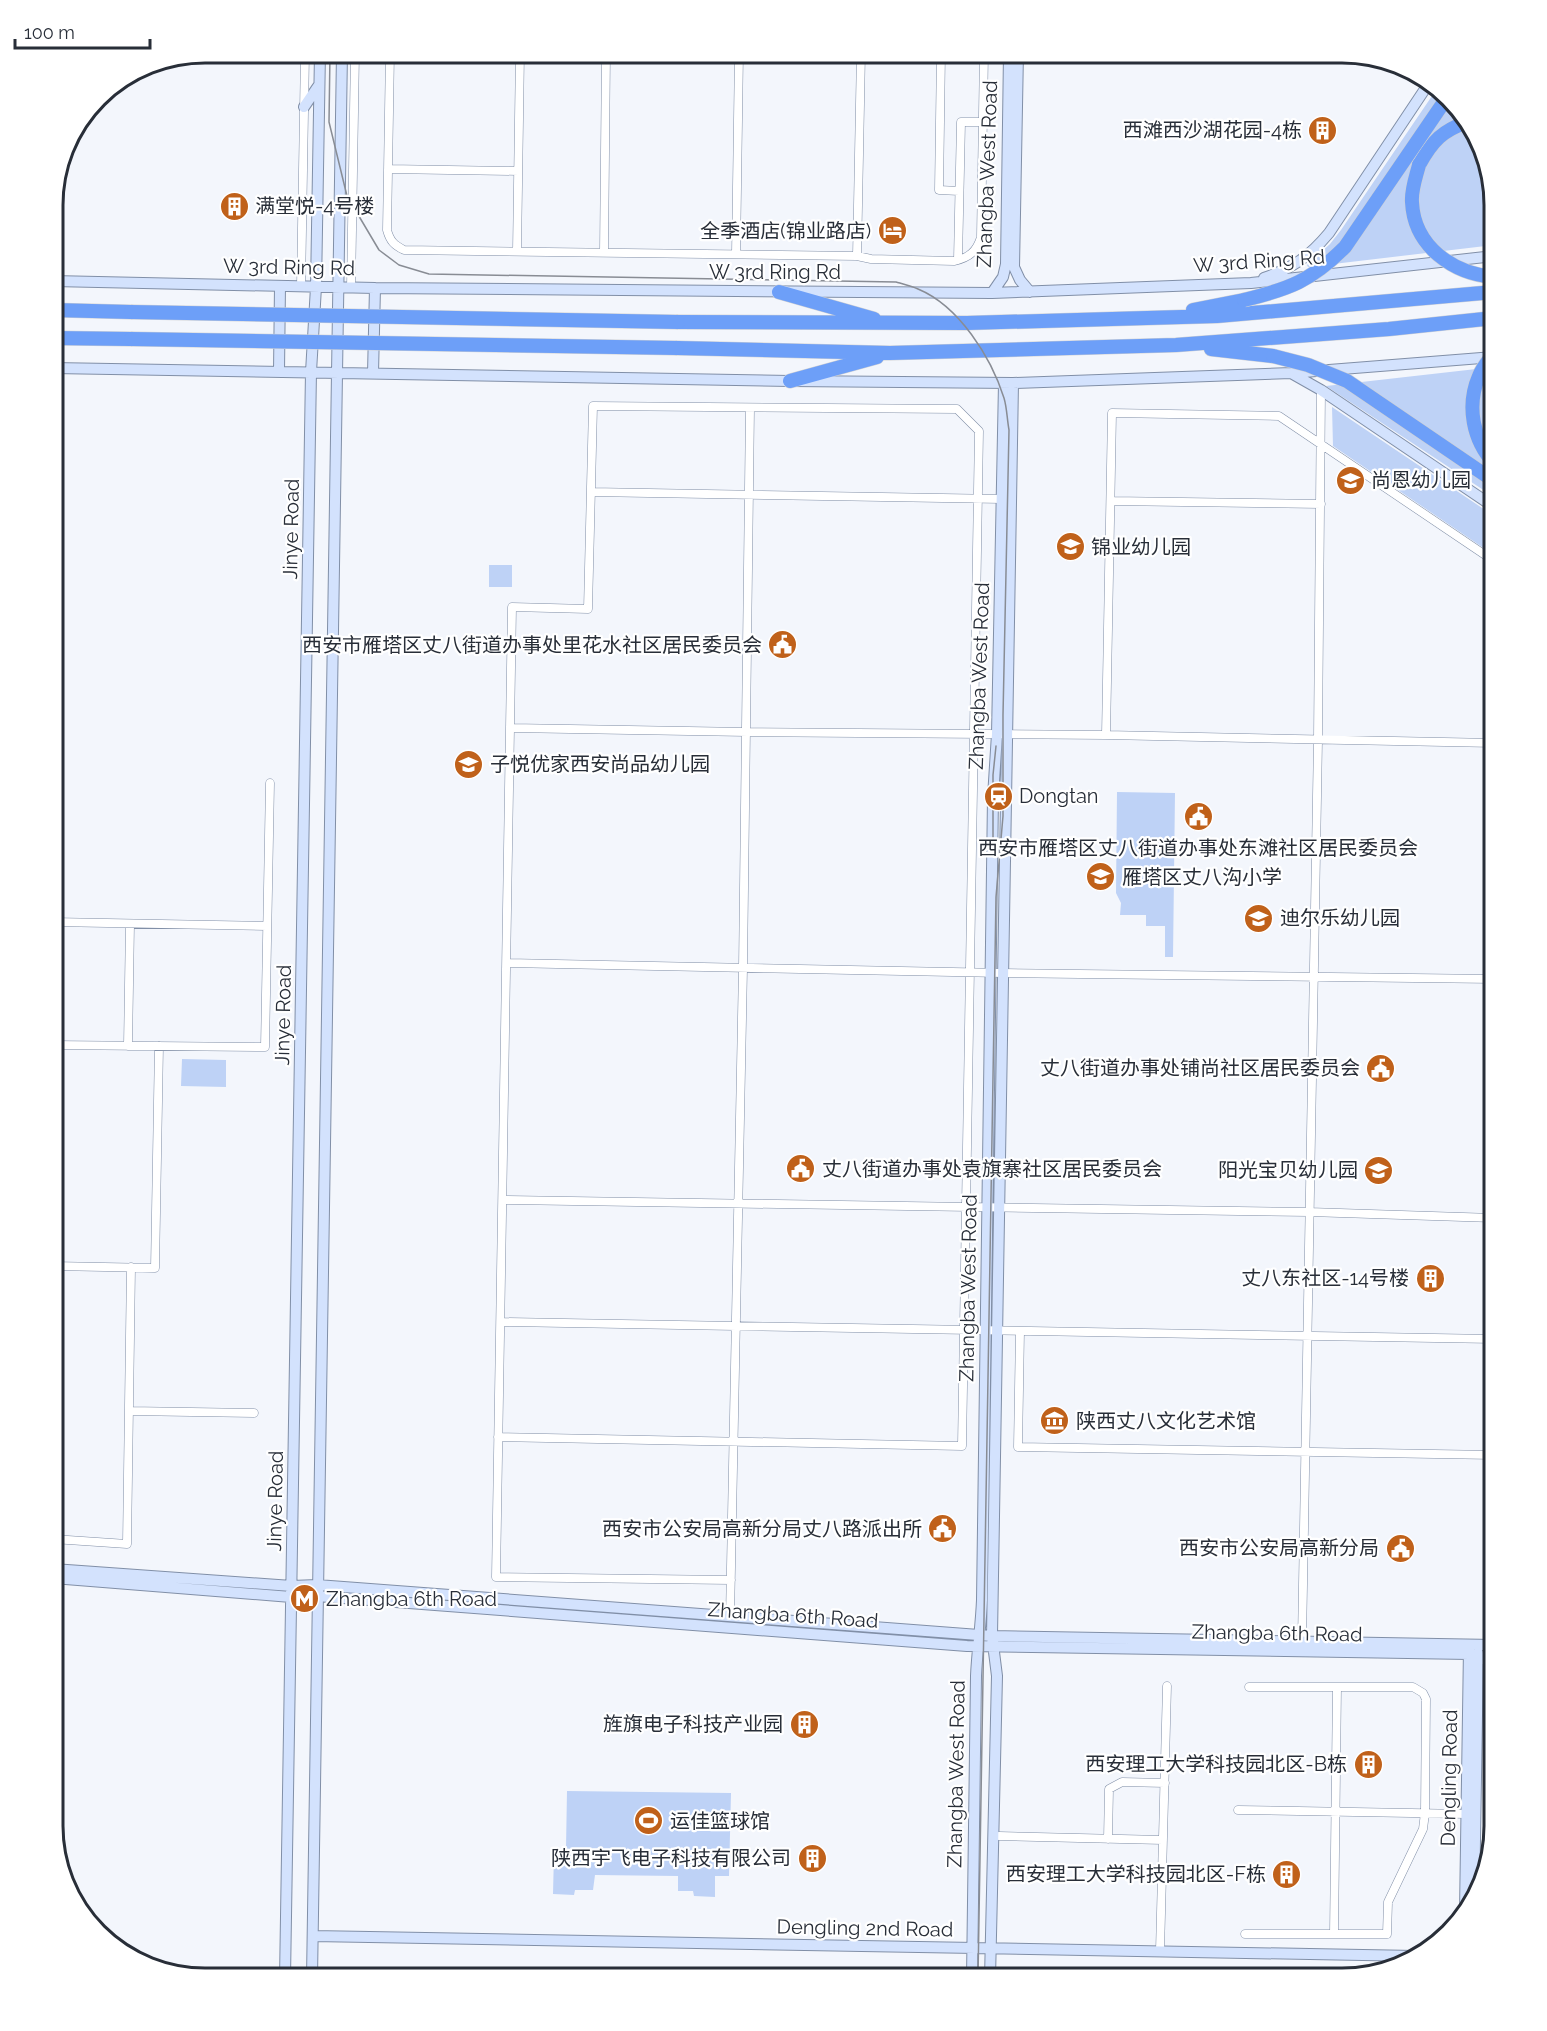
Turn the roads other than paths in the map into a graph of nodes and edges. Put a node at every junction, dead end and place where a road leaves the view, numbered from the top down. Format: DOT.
graph roads {
  1 [pos="306,63"];
  2 [pos="320,63"];
  3 [pos="342,63"];
  4 [pos="355,63"];
  5 [pos="390,63"];
  6 [pos="520,63"];
  7 [pos="606,63"];
  8 [pos="739,63"];
  9 [pos="861,63"];
  10 [pos="941,63"];
  11 [pos="984,63"];
  12 [pos="1009,63"];
  13 [pos="1018,63"];
  14 [pos="319,84"];
  15 [pos="1425,90"];
  16 [pos="1442,104"];
  17 [pos="304,107"];
  18 [pos="983,122"];
  19 [pos="1459,125"];
  20 [pos="388,168"];
  21 [pos="518,171"];
  22 [pos="959,191"];
  23 [pos="517,251"];
  24 [pos="604,252"];
  25 [pos="736,254"];
  26 [pos="857,256"];
  27 [pos="1484,257"];
  28 [pos="958,260"];
  29 [pos="1484,275"];
  30 [pos="63,281"];
  31 [pos="1251,283"];
  32 [pos="280,286"];
  33 [pos="301,287"];
  34 [pos="316,287"];
  35 [pos="339,288"];
  36 [pos="351,288"];
  37 [pos="375,288"];
  38 [pos="779,292"];
  39 [pos="1030,292"];
  40 [pos="992,293"];
  41 [pos="1484,293"];
  42 [pos="63,310"];
  43 [pos="1146,319"];
  44 [pos="1484,320"];
  45 [pos="891,324"];
  46 [pos="63,338"];
  47 [pos="1176,345"];
  48 [pos="890,353"];
  49 [pos="1484,356"];
  50 [pos="63,368"];
  51 [pos="1484,368"];
  52 [pos="279,371"];
  53 [pos="311,372"];
  54 [pos="338,372"];
  55 [pos="373,373"];
  56 [pos="1291,373"];
  57 [pos="790,381"];
  58 [pos="1008,383"];
  59 [pos="1321,390"];
  60 [pos="750,408"];
  61 [pos="1322,446"];
  62 [pos="1484,448"];
  63 [pos="1484,474"];
  64 [pos="591,492"];
  65 [pos="749,495"];
  66 [pos="978,498"];
  67 [pos="1002,499"];
  68 [pos="1484,500"];
  69 [pos="1111,501"];
  70 [pos="1321,504"];
  71 [pos="1484,554"];
  72 [pos="511,728"];
  73 [pos="747,732"];
  74 [pos="974,734"];
  75 [pos="1002,735"];
  76 [pos="1106,735"];
  77 [pos="1318,740"];
  78 [pos="1484,743"];
  79 [pos="270,783"];
  80 [pos="63,922"];
  81 [pos="130,924"];
  82 [pos="267,926"];
  83 [pos="508,963"];
  84 [pos="743,968"];
  85 [pos="969,971"];
  86 [pos="997,973"];
  87 [pos="1314,976"];
  88 [pos="1484,979"];
  89 [pos="63,1045"];
  90 [pos="128,1046"];
  91 [pos="159,1046"];
  92 [pos="503,1200"];
  93 [pos="738,1203"];
  94 [pos="966,1207"];
  95 [pos="987,1207"];
  96 [pos="999,1207"];
  97 [pos="1310,1212"];
  98 [pos="1484,1218"];
  99 [pos="63,1266"];
  100 [pos="131,1267"];
  101 [pos="501,1322"];
  102 [pos="737,1326"];
  103 [pos="964,1330"];
  104 [pos="991,1330"];
  105 [pos="1020,1331"];
  106 [pos="1307,1334"];
  107 [pos="1484,1339"];
  108 [pos="129,1411"];
  109 [pos="254,1413"];
  110 [pos="498,1437"];
  111 [pos="734,1441"];
  112 [pos="1306,1452"];
  113 [pos="1484,1455"];
  114 [pos="63,1540"];
  115 [pos="63,1570"];
  116 [pos="63,1579"];
  117 [pos="730,1580"];
  118 [pos="317,1591"];
  119 [pos="291,1592"];
  120 [pos="730,1617"];
  121 [pos="986,1641"];
  122 [pos="1302,1641"];
  123 [pos="1484,1648"];
  124 [pos="1474,1651"];
  125 [pos="1484,1655"];
  126 [pos="1167,1686"];
  127 [pos="1249,1687"];
  128 [pos="1337,1687"];
  129 [pos="1165,1783"];
  130 [pos="1238,1810"];
  131 [pos="1335,1811"];
  132 [pos="1425,1813"];
  133 [pos="1467,1814"];
  134 [pos="999,1836"];
  135 [pos="1108,1839"];
  136 [pos="1163,1840"];
  137 [pos="1474,1877"];
  138 [pos="1465,1896"];
  139 [pos="1245,1934"];
  140 [pos="1334,1934"];
  141 [pos="313,1936"];
  142 [pos="972,1948"];
  143 [pos="990,1948"];
  144 [pos="1160,1951"];
  145 [pos="1399,1956"];
  146 [pos="285,1968"];
  147 [pos="312,1968"];
  148 [pos="972,1968"];
  149 [pos="990,1968"];
  1 -- 17 [label="street"];
  2 -- 14 [label="main road, Jinye Road"];
  3 -- 35 [label="main road"];
  4 -- 36 [label="street"];
  5 -- 20 [label="street"];
  6 -- 21 [label="street"];
  7 -- 24 [label="street"];
  8 -- 25 [label="street"];
  9 -- 26 [label="street"];
  10 -- 22 [label="street"];
  11 -- 18 [label="street"];
  12 -- 40 [label="main road, Zhangba West Road"];
  13 -- 39 [label="main road, Zhangba West Road"];
  14 -- 17 [label="main road"];
  14 -- 34 [label="main road, Jinye Road"];
  15 -- 31 [label="main road"];
  16 -- 43 [label="highway, bridge"];
  17 -- 33 [label="street"];
  18 -- 22 [label="street"];
  18 -- 28 [label="street"];
  19 -- 29 [label="highway, bridge"];
  20 -- 21 [label="street"];
  20 -- 23 [label="street"];
  21 -- 23 [label="street"];
  22 -- 28 [label="street"];
  23 -- 24 [label="street"];
  24 -- 25 [label="street"];
  25 -- 26 [label="street"];
  26 -- 28 [label="street"];
  27 -- 31 [label="main road, W 3rd Ring Rd"];
  30 -- 32 [label="main road, W 3rd Ring Rd"];
  31 -- 39 [label="main road, W 3rd Ring Rd"];
  32 -- 33 [label="main road, W 3rd Ring Rd"];
  32 -- 52 [label="main road"];
  33 -- 34 [label="main road, W 3rd Ring Rd"];
  34 -- 35 [label="main road, W 3rd Ring Rd"];
  34 -- 53 [label="main road, Jinye Road"];
  35 -- 36 [label="main road, W 3rd Ring Rd"];
  35 -- 54 [label="main road"];
  36 -- 37 [label="main road, W 3rd Ring Rd"];
  37 -- 38 [label="main road, W 3rd Ring Rd"];
  37 -- 55 [label="main road"];
  38 -- 40 [label="main road, W 3rd Ring Rd"];
  38 -- 45 [label="highway"];
  39 -- 40 [label="main road, W 3rd Ring Rd"];
  41 -- 43 [label="highway"];
  42 -- 45 [label="highway, bridge"];
  43 -- 45 [label="highway"];
  44 -- 47 [label="highway"];
  46 -- 48 [label="highway, bridge"];
  47 -- 48 [label="highway"];
  47 -- 63 [label="highway, bridge"];
  48 -- 57 [label="highway"];
  49 -- 56 [label="main road"];
  50 -- 52 [label="main road"];
  51 -- 62 [label="highway, bridge"];
  52 -- 53 [label="main road"];
  53 -- 54 [label="main road"];
  53 -- 119 [label="main road, Jinye Road"];
  54 -- 55 [label="main road"];
  54 -- 118 [label="main road"];
  55 -- 57 [label="main road"];
  56 -- 58 [label="main road"];
  56 -- 59 [label="main road"];
  57 -- 58 [label="main road"];
  58 -- 67 [label="main road, Zhangba West Road"];
  58 -- 75 [label="main road, Zhangba West Road"];
  59 -- 61 [label="street"];
  59 -- 68 [label="main road"];
  60 -- 64 [label="street"];
  60 -- 65 [label="street"];
  60 -- 66 [label="street"];
  61 -- 69 [label="street"];
  61 -- 70 [label="street"];
  61 -- 71 [label="street"];
  64 -- 65 [label="street"];
  64 -- 72 [label="street"];
  65 -- 66 [label="street"];
  65 -- 73 [label="street"];
  66 -- 67 [label="street"];
  66 -- 74 [label="street"];
  67 -- 75 [label="main road, Zhangba West Road"];
  69 -- 70 [label="street"];
  69 -- 76 [label="street"];
  70 -- 77 [label="street"];
  72 -- 73 [label="street"];
  72 -- 83 [label="street"];
  73 -- 74 [label="street"];
  73 -- 84 [label="street"];
  74 -- 75 [label="street"];
  74 -- 85 [label="street"];
  75 -- 76 [label="street"];
  75 -- 86 [label="main road, Zhangba West Road"];
  76 -- 77 [label="street"];
  77 -- 78 [label="street"];
  77 -- 87 [label="street"];
  79 -- 82 [label="street"];
  80 -- 81 [label="street"];
  81 -- 82 [label="street"];
  81 -- 90 [label="street"];
  82 -- 91 [label="street"];
  83 -- 84 [label="street"];
  83 -- 92 [label="street"];
  84 -- 85 [label="street"];
  84 -- 93 [label="street"];
  85 -- 86 [label="street"];
  85 -- 94 [label="street"];
  86 -- 87 [label="street"];
  86 -- 95 [label="main road, Zhangba West Road"];
  86 -- 96 [label="main road, Zhangba West Road"];
  87 -- 88 [label="street"];
  87 -- 97 [label="street"];
  89 -- 90 [label="street"];
  90 -- 91 [label="street"];
  91 -- 100 [label="street"];
  92 -- 93 [label="street"];
  92 -- 101 [label="street"];
  93 -- 94 [label="street"];
  93 -- 102 [label="street"];
  94 -- 95 [label="street"];
  94 -- 103 [label="street"];
  95 -- 96 [label="street"];
  95 -- 104 [label="main road, Zhangba West Road"];
  96 -- 97 [label="street"];
  96 -- 104 [label="main road, Zhangba West Road"];
  97 -- 98 [label="street"];
  97 -- 106 [label="street"];
  99 -- 100 [label="street"];
  100 -- 108 [label="street"];
  101 -- 102 [label="street"];
  101 -- 110 [label="street"];
  102 -- 103 [label="street"];
  102 -- 111 [label="street"];
  103 -- 104 [label="street"];
  103 -- 111 [label="street"];
  104 -- 105 [label="street"];
  104 -- 121 [label="main road, Zhangba West Road"];
  105 -- 106 [label="street"];
  105 -- 112 [label="street"];
  106 -- 107 [label="street"];
  106 -- 112 [label="street"];
  108 -- 109 [label="street"];
  108 -- 114 [label="street"];
  110 -- 111 [label="street"];
  110 -- 117 [label="street"];
  111 -- 117 [label="street"];
  112 -- 113 [label="street"];
  112 -- 122 [label="street"];
  115 -- 119 [label="main road, Zhangba 6th Road"];
  116 -- 119 [label="main road, Zhangba 6th Road"];
  117 -- 120 [label="street"];
  118 -- 119 [label="main road, Zhangba 6th Road"];
  118 -- 120 [label="main road, Zhangba 6th Road"];
  118 -- 121 [label="main road, Zhangba 6th Road"];
  118 -- 141 [label="main road"];
  119 -- 146 [label="main road, Jinye Road"];
  120 -- 121 [label="main road, Zhangba 6th Road"];
  121 -- 122 [label="main road, Zhangba 6th Road"];
  121 -- 124 [label="main road, Zhangba 6th Road"];
  121 -- 142 [label="main road, Zhangba West Road"];
  121 -- 143 [label="main road, Zhangba West Road"];
  122 -- 124 [label="main road, Zhangba 6th Road"];
  123 -- 124 [label="main road, Zhangba 6th Road"];
  124 -- 125 [label="main road, Zhangba 6th Road"];
  124 -- 133 [label="main road, Dengling Road"];
  124 -- 137 [label="main road, Dengling Road"];
  126 -- 129 [label="street"];
  127 -- 128 [label="street"];
  128 -- 131 [label="street"];
  128 -- 132 [label="street"];
  129 -- 135 [label="street"];
  129 -- 136 [label="street"];
  130 -- 131 [label="street"];
  131 -- 132 [label="street"];
  131 -- 140 [label="street"];
  132 -- 133 [label="street"];
  132 -- 140 [label="street"];
  133 -- 138 [label="main road, Dengling Road"];
  134 -- 135 [label="street"];
  135 -- 136 [label="street"];
  136 -- 144 [label="street"];
  139 -- 140 [label="street"];
  141 -- 142 [label="main road, Dengling 2nd Road"];
  141 -- 147 [label="main road"];
  142 -- 143 [label="main road, Dengling 2nd Road"];
  142 -- 148 [label="main road, Zhangba West Road"];
  143 -- 144 [label="main road, Dengling 2nd Road"];
  143 -- 149 [label="main road, Zhangba West Road"];
  144 -- 145 [label="main road, Dengling 2nd Road"];
}
